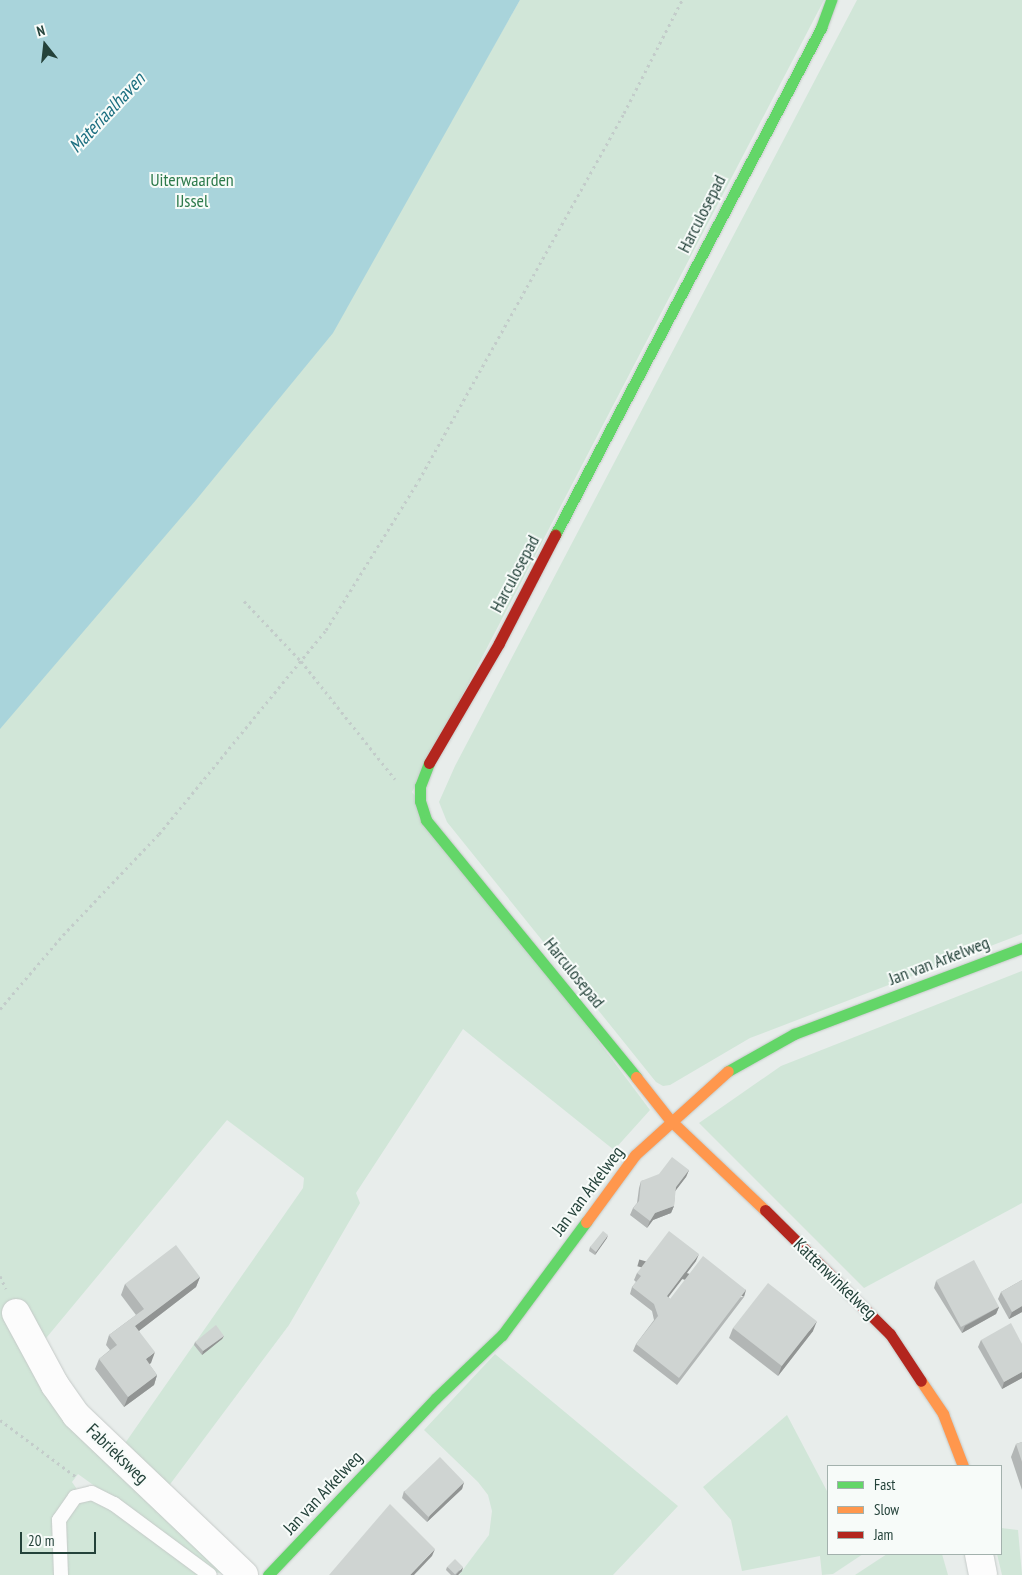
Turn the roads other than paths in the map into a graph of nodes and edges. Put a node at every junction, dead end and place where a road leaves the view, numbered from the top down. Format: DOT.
graph roads {
  1 [pos="831,0"];
  2 [pos="1022,948"];
  3 [pos="670,1120"];
  4 [pos="16,1313"];
  5 [pos="963,1465"];
  6 [pos="979,1555"];
  7 [pos="61,1575"];
  8 [pos="210,1575"];
  9 [pos="244,1575"];
  10 [pos="268,1575"];
  11 [pos="983,1575"];
  1 -- 3 [label="street, Harculosepad"];
  2 -- 3 [label="street, Jan van Arkelweg"];
  3 -- 5 [label="street, Kattenwinkelweg"];
  3 -- 10 [label="street, Jan van Arkelweg"];
  4 -- 9 [label="street, Fabrieksweg"];
  6 -- 11 [label="street"];
  7 -- 8 [label="lane"];
}
